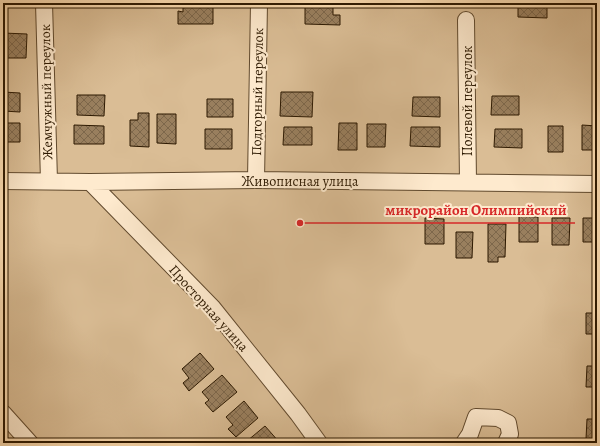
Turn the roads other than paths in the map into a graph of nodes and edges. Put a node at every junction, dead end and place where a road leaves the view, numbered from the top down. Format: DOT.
graph roads {
  1 [pos="44,3"];
  2 [pos="259,3"];
  3 [pos="466,20"];
  4 [pos="256,180"];
  5 [pos="3,181"];
  6 [pos="49,181"];
  7 [pos="90,182"];
  8 [pos="468,182"];
  9 [pos="597,184"];
  10 [pos="3,413"];
  11 [pos="30,443"];
  12 [pos="319,443"];
  13 [pos="464,443"];
  14 [pos="506,443"];
  1 -- 6 [label="street, Жемчужный переулок"];
  2 -- 4 [label="street, Подгорный переулок"];
  3 -- 8 [label="street, Полевой переулок"];
  4 -- 7 [label="street, Живописная улица"];
  4 -- 8 [label="street, Живописная улица"];
  5 -- 6 [label="street, Живописная улица"];
  6 -- 7 [label="street, Живописная улица"];
  7 -- 12 [label="street, Просторная улица"];
  8 -- 9 [label="street, Живописная улица"];
  10 -- 11 [label="street"];
  13 -- 14 [label="street"];
}
